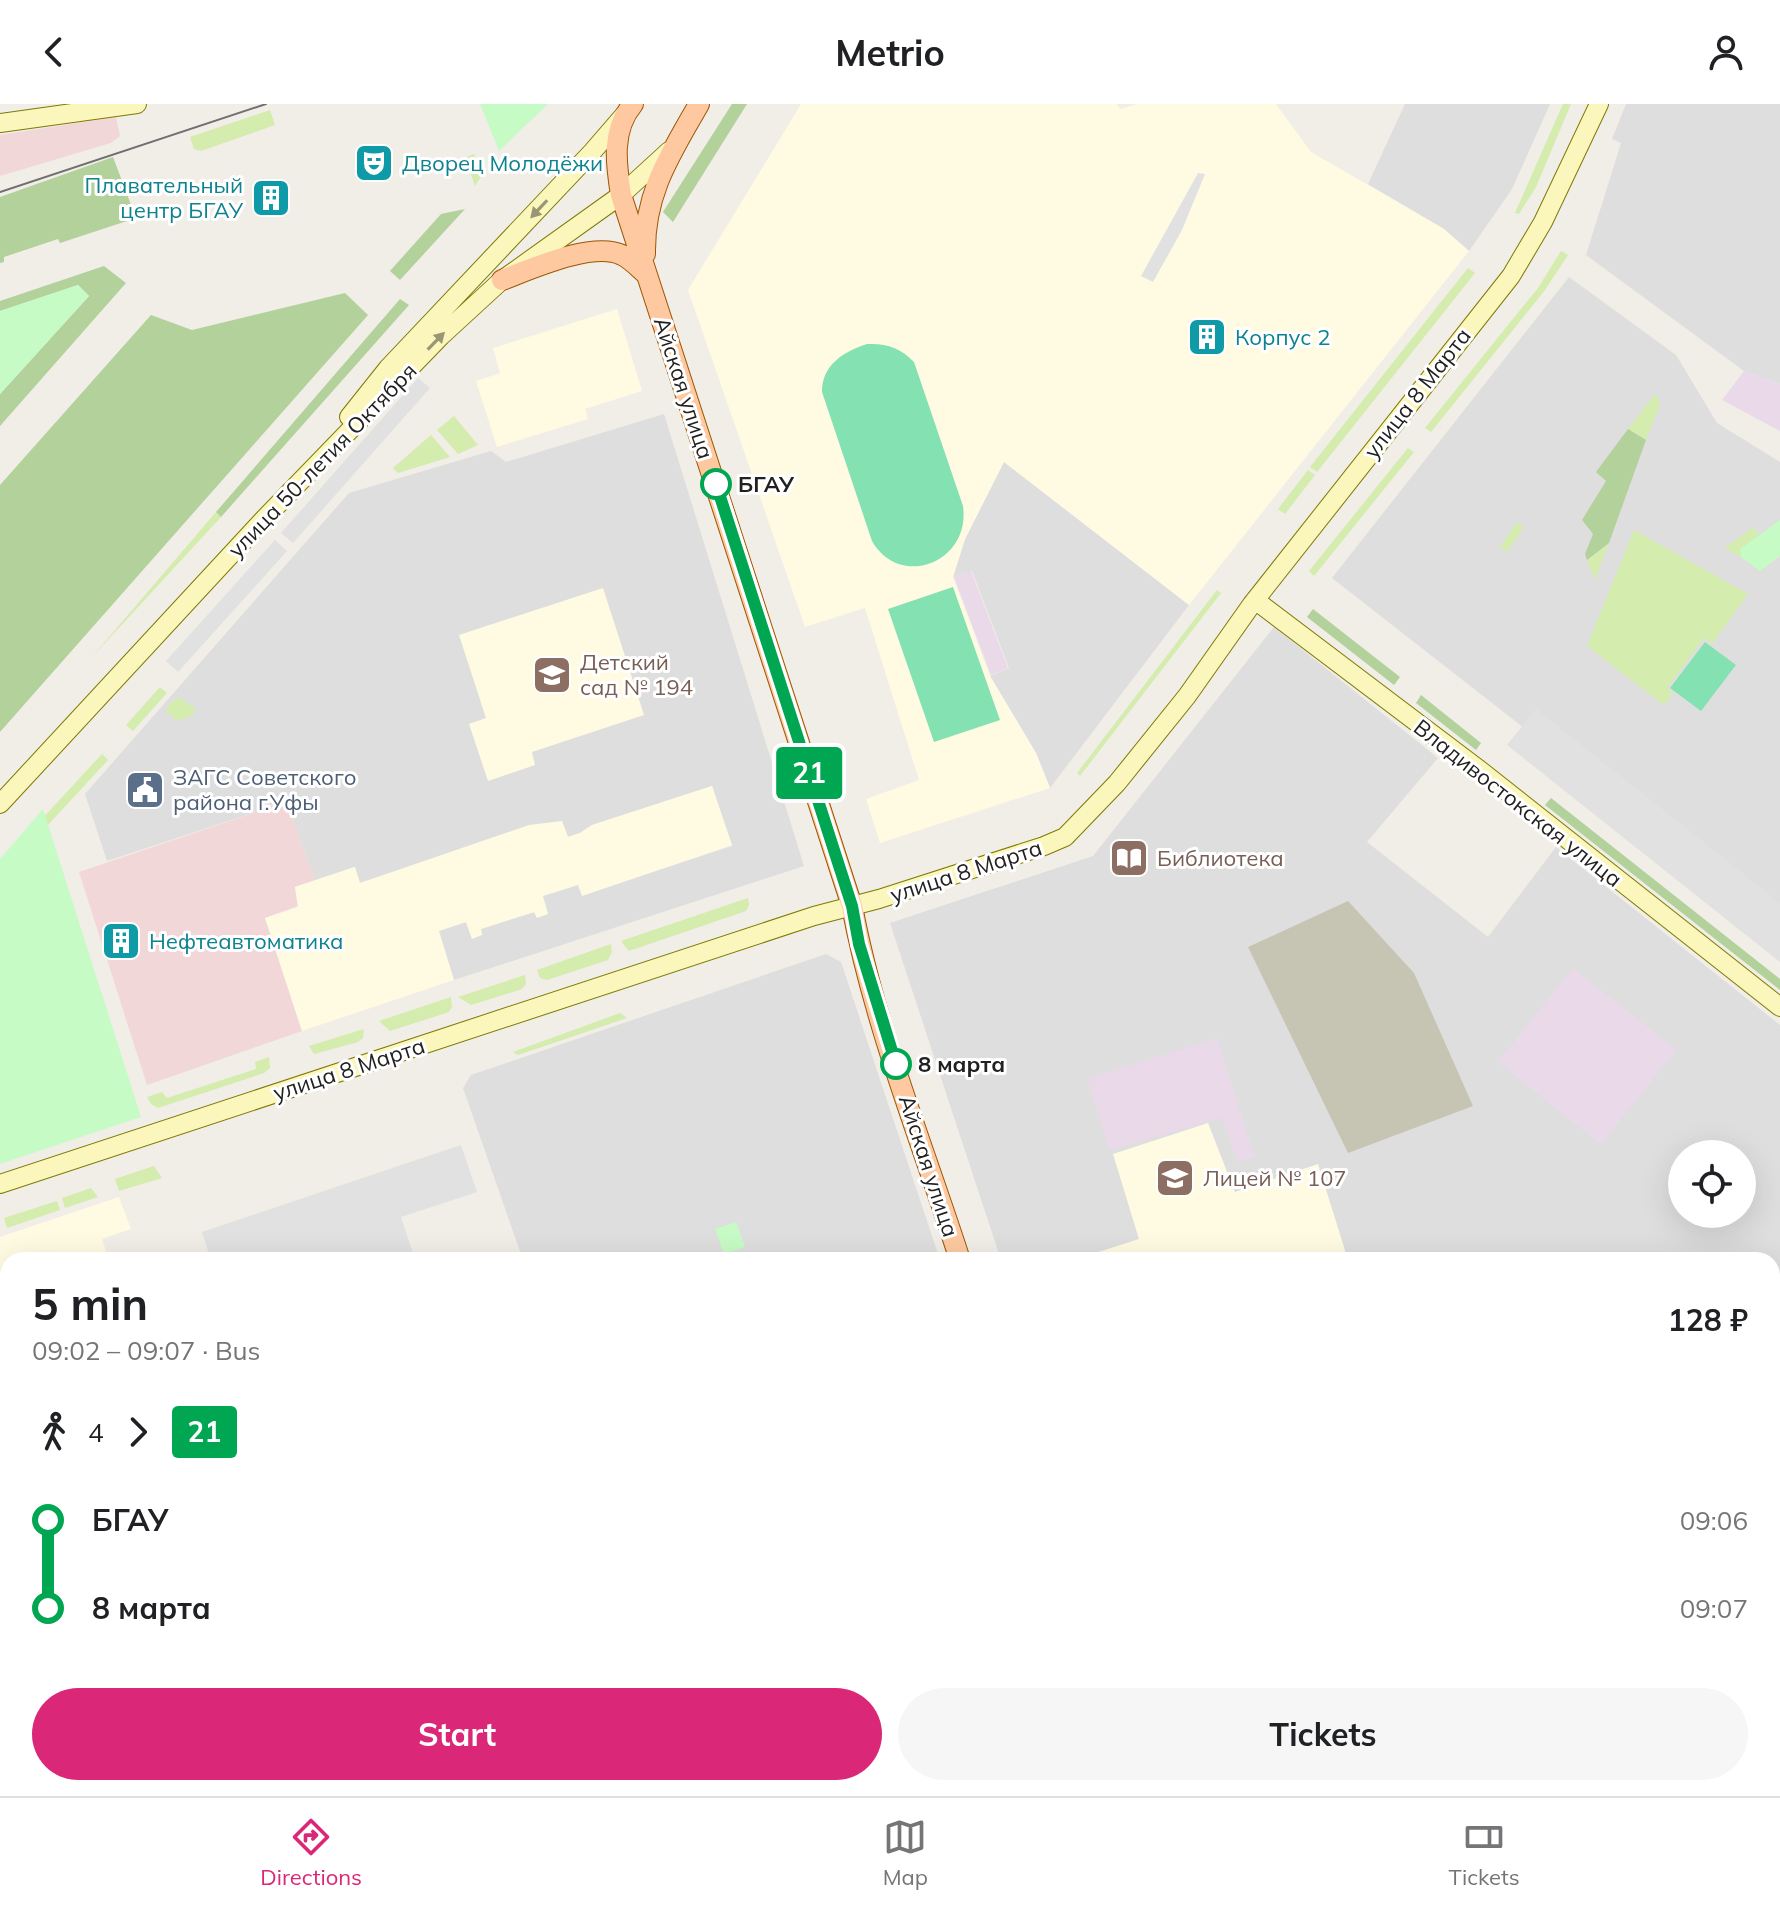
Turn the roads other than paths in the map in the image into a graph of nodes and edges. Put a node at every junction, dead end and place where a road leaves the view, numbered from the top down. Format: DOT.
graph roads {
  1 [pos="137,104"];
  2 [pos="687,104"];
  3 [pos="699,104"];
  4 [pos="1599,104"];
  5 [pos="630,106"];
  6 [pos="0,123"];
  7 [pos="678,140"];
  8 [pos="621,195"];
  9 [pos="646,274"];
  10 [pos="502,280"];
  11 [pos="284,497"];
  12 [pos="1255,600"];
  13 [pos="0,804"];
  14 [pos="852,906"];
  15 [pos="1780,1007"];
  16 [pos="0,1184"];
  17 [pos="957,1252"];
  1 -- 6 [label="main road"];
  2 -- 7 [label="main road"];
  3 -- 7 [label="main road, улица 50-летия Октября"];
  4 -- 12 [label="main road, улица 8 Марта"];
  5 -- 8 [label="main road, Айская улица"];
  5 -- 11 [label="main road, one-way"];
  7 -- 8 [label="main road, улица 50-летия Октября"];
  7 -- 9 [label="main road, улица 50-летия Октября"];
  8 -- 9 [label="main road, Айская улица"];
  8 -- 10 [label="main road, улица 50-летия Октября"];
  9 -- 10 [label="main road"];
  9 -- 14 [label="main road, Айская улица"];
  11 -- 10 [label="main road, улица 50-летия Октября, one-way"];
  11 -- 13 [label="main road, улица 50-летия Октября"];
  12 -- 14 [label="main road, улица 8 Марта"];
  12 -- 15 [label="main road, Владивостокская улица"];
  14 -- 16 [label="main road, улица 8 Марта"];
  14 -- 17 [label="main road, Айская улица"];
}
